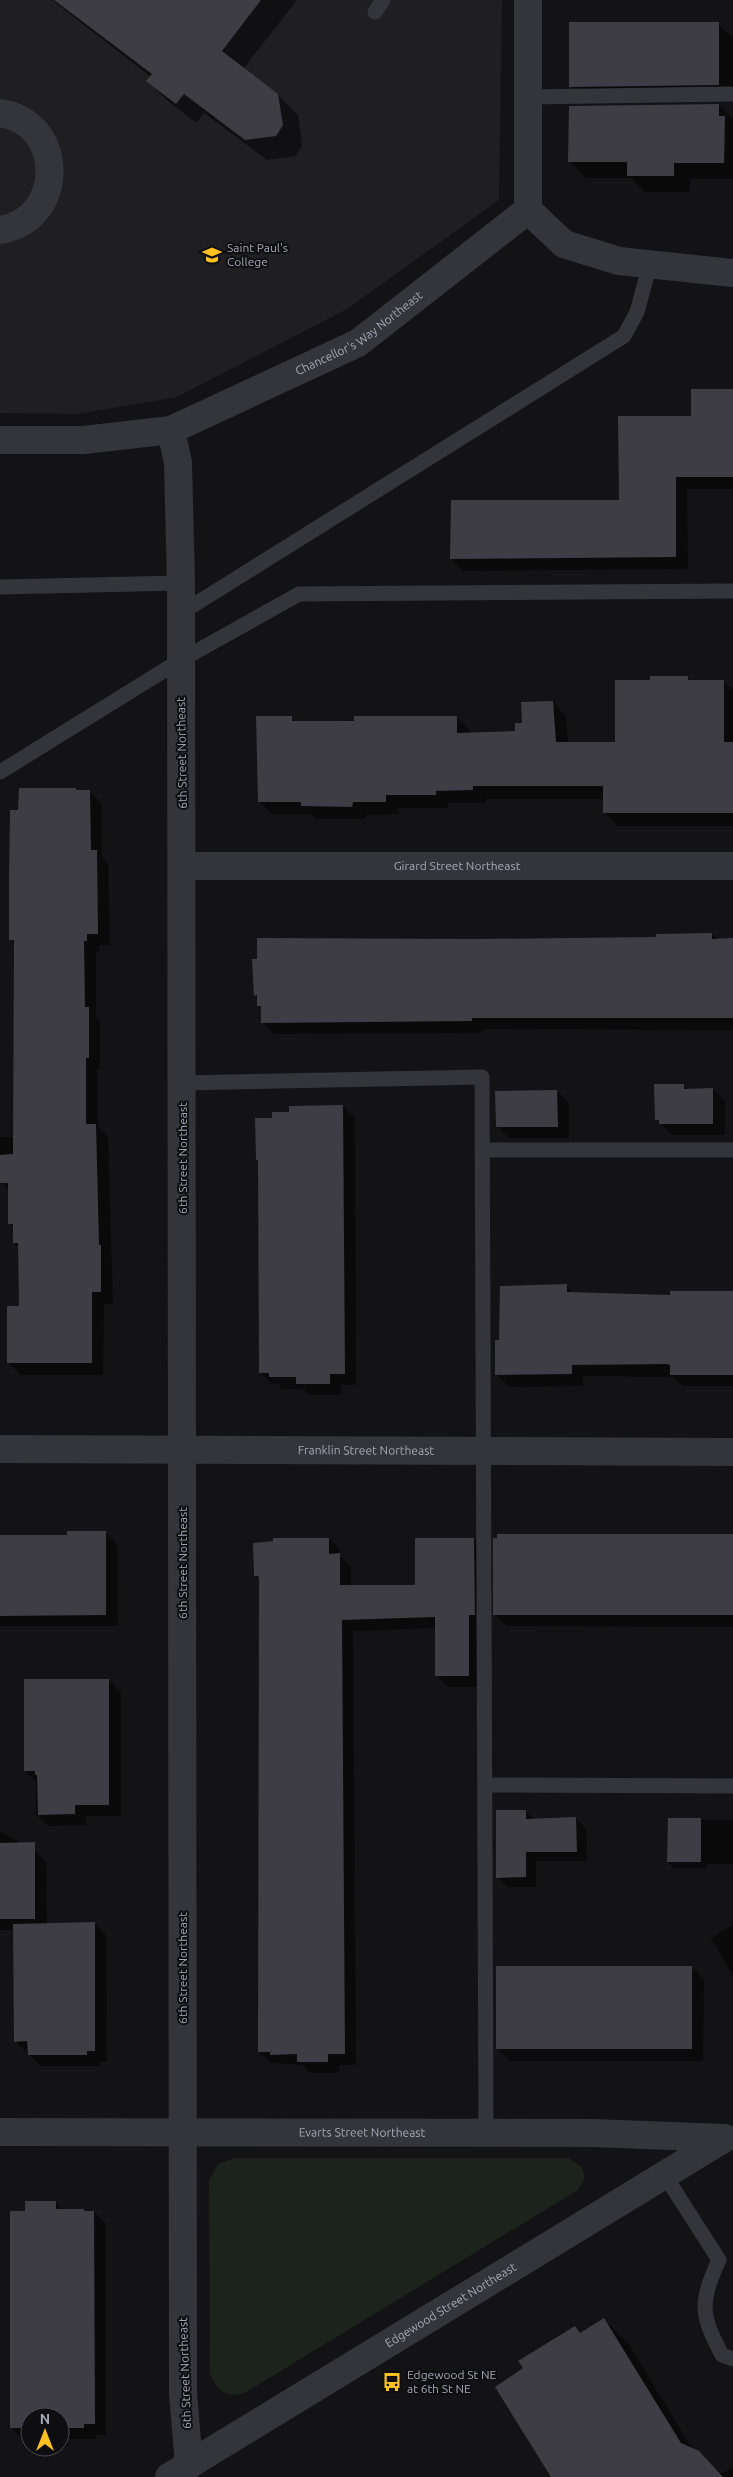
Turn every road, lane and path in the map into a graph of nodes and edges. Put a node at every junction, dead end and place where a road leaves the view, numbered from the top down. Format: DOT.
graph roads {
  1 [pos="528,0"];
  2 [pos="730,94"];
  3 [pos="528,97"];
  4 [pos="0,113"];
  5 [pos="528,210"];
  6 [pos="0,230"];
  7 [pos="650,264"];
  8 [pos="733,273"];
  9 [pos="171,430"];
  10 [pos="0,440"];
  11 [pos="181,583"];
  12 [pos="0,587"];
  13 [pos="733,591"];
  14 [pos="181,613"];
  15 [pos="181,660"];
  16 [pos="0,772"];
  17 [pos="182,866"];
  18 [pos="733,866"];
  19 [pos="183,1083"];
  20 [pos="482,1150"];
  21 [pos="733,1150"];
  22 [pos="0,1449"];
  23 [pos="183,1450"];
  24 [pos="484,1451"];
  25 [pos="733,1452"];
  26 [pos="485,1785"];
  27 [pos="733,1786"];
  28 [pos="183,2131"];
  29 [pos="0,2132"];
  30 [pos="486,2132"];
  31 [pos="728,2135"];
  32 [pos="664,2174"];
  33 [pos="726,2258"];
  34 [pos="733,2359"];
  35 [pos="179,2471"];
  1 -- 3 [label="street"];
  2 -- 3 [label="lane"];
  3 -- 5 [label="street"];
  4 -- 6 [label="street"];
  5 -- 7 [label="street"];
  5 -- 9 [label="street, Chancellor's Way Northeast"];
  7 -- 8 [label="street"];
  7 -- 14 [label="lane"];
  9 -- 10 [label="street, Chancellor's Way Northeast"];
  9 -- 11 [label="street"];
  11 -- 12 [label="lane"];
  11 -- 14 [label="street"];
  13 -- 15 [label="lane"];
  14 -- 15 [label="street"];
  15 -- 16 [label="lane"];
  15 -- 17 [label="street, 6th Street Northeast"];
  17 -- 18 [label="street, Girard Street Northeast"];
  17 -- 19 [label="street, 6th Street Northeast"];
  19 -- 20 [label="lane"];
  19 -- 23 [label="street, 6th Street Northeast"];
  20 -- 21 [label="lane"];
  20 -- 24 [label="lane"];
  22 -- 23 [label="street, Franklin Street Northeast"];
  23 -- 24 [label="street, Franklin Street Northeast"];
  23 -- 28 [label="street, 6th Street Northeast"];
  24 -- 25 [label="street, Franklin Street Northeast"];
  24 -- 26 [label="lane"];
  26 -- 27 [label="lane"];
  26 -- 30 [label="lane"];
  28 -- 29 [label="street, Evarts Street Northeast"];
  28 -- 30 [label="street, Evarts Street Northeast"];
  28 -- 35 [label="street, 6th Street Northeast"];
  30 -- 31 [label="street, Evarts Street Northeast"];
  31 -- 32 [label="street, Edgewood Street Northeast"];
  32 -- 33 [label="lane"];
  32 -- 35 [label="street, Edgewood Street Northeast"];
  33 -- 34 [label="lane"];
}
